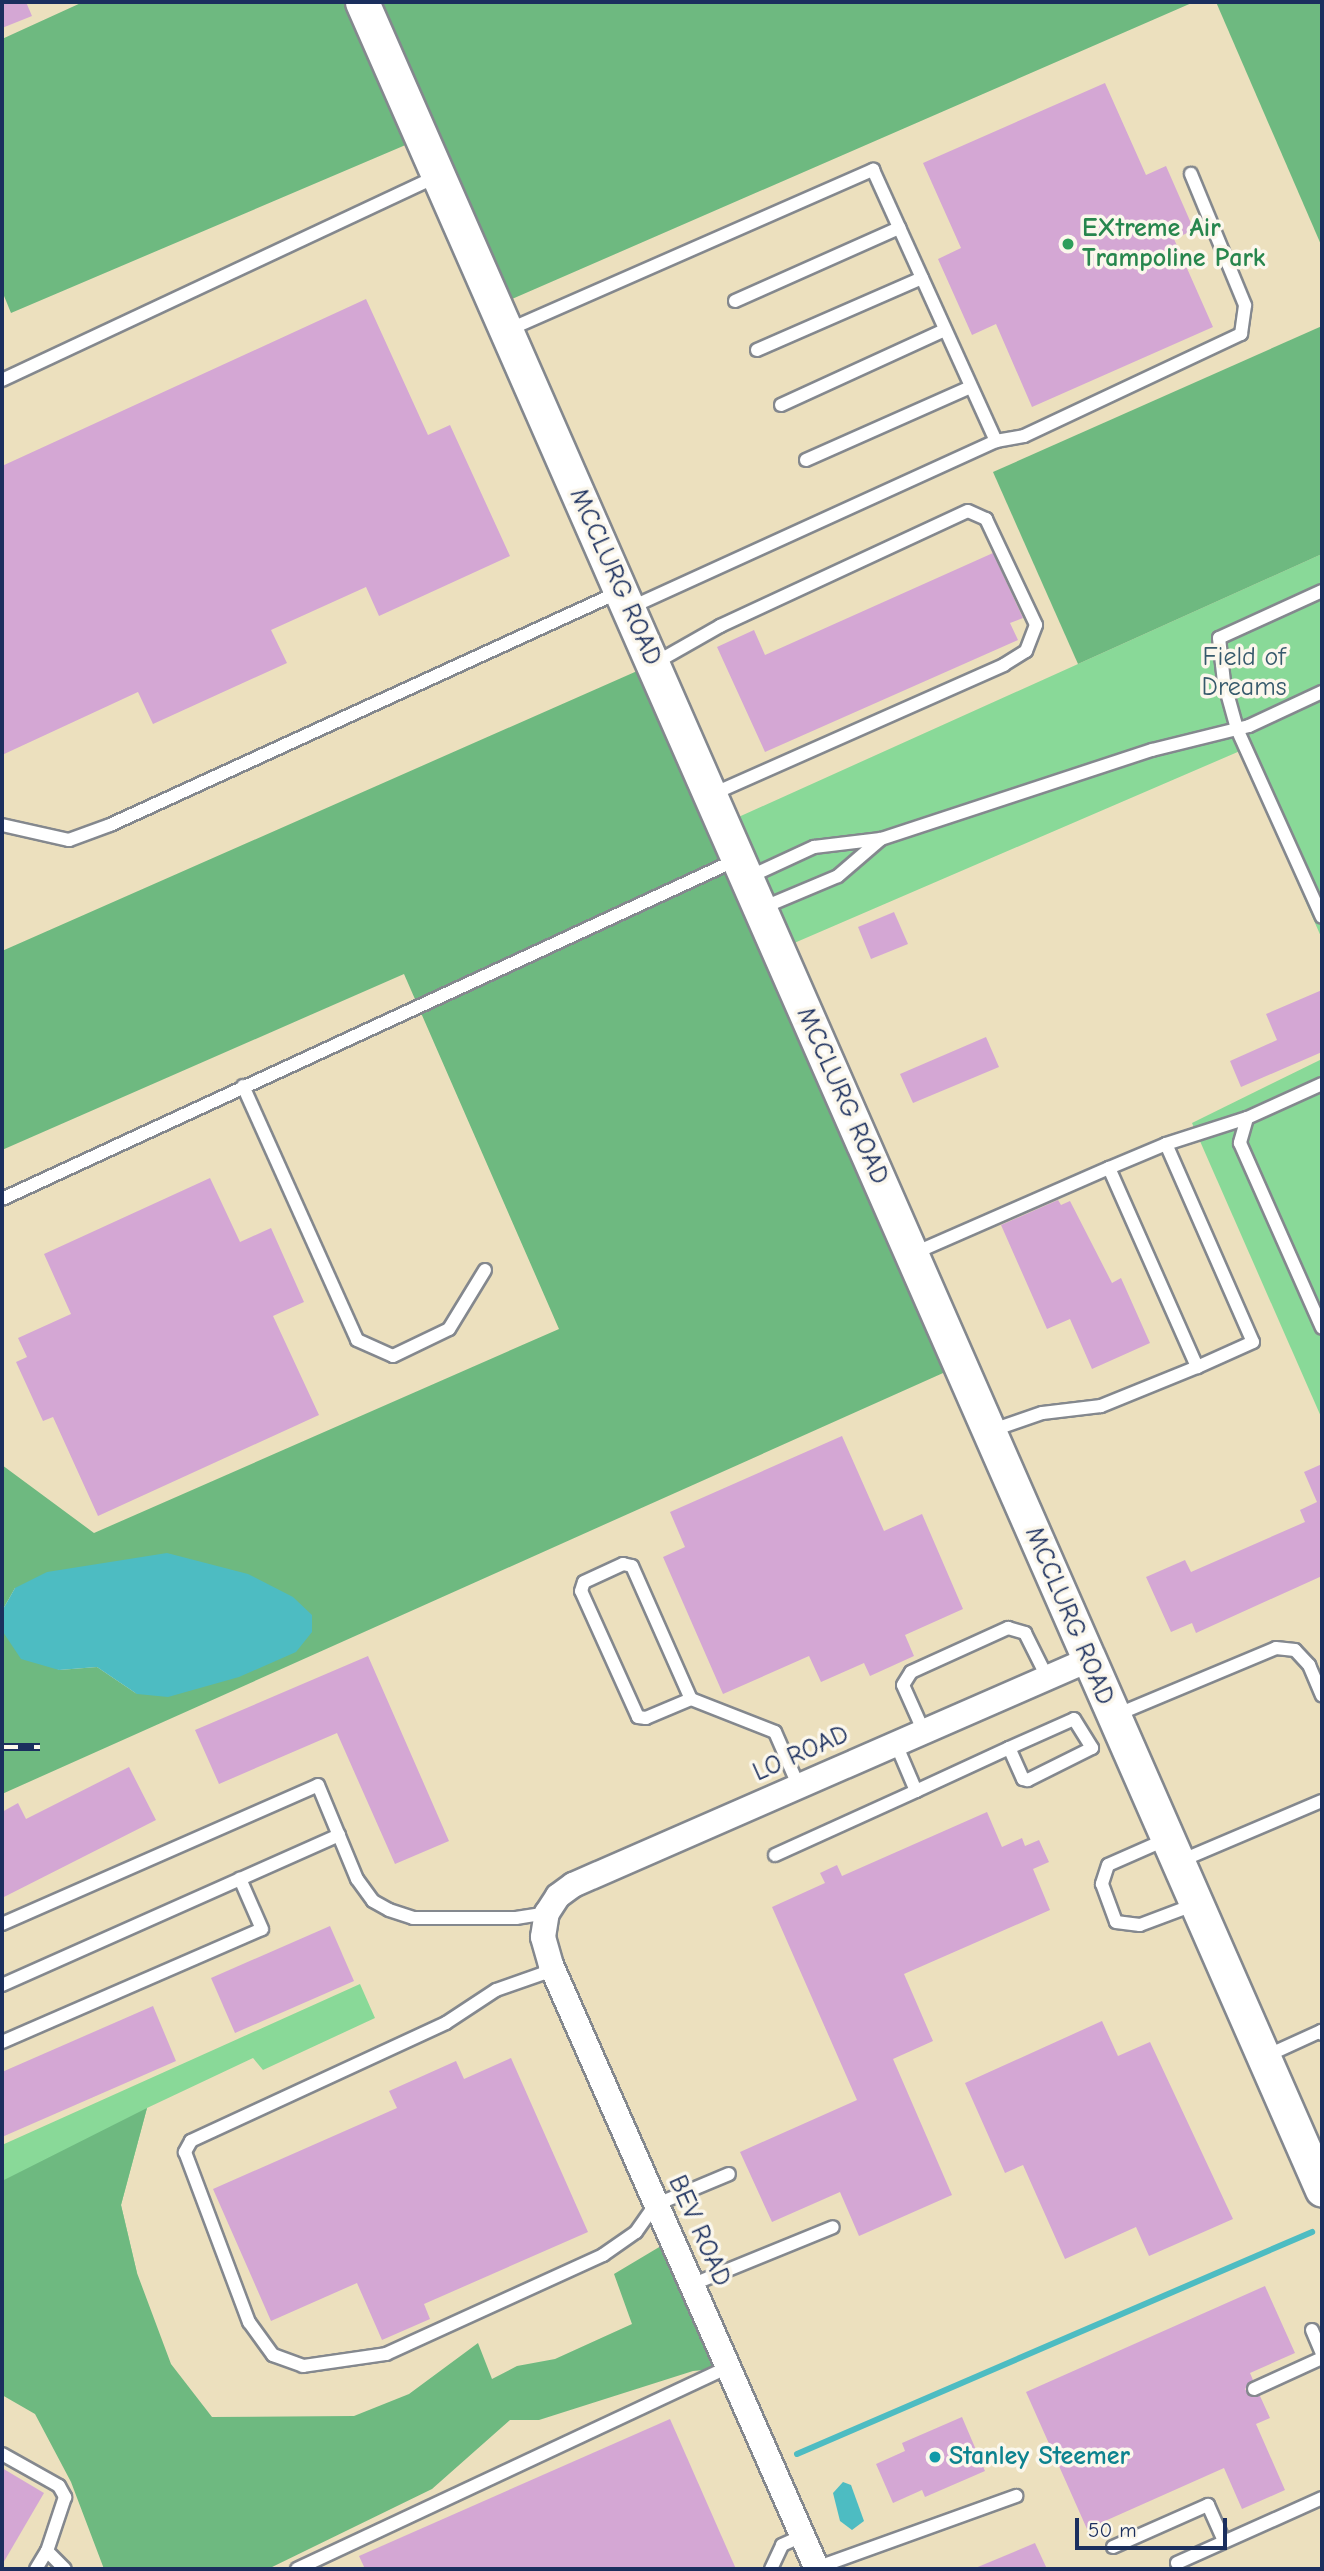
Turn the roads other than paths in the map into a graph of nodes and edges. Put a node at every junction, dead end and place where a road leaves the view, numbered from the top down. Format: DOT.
graph roads {
  1 [pos="362,2"];
  2 [pos="1191,174"];
  3 [pos="439,175"];
  4 [pos="899,228"];
  5 [pos="922,278"];
  6 [pos="735,301"];
  7 [pos="506,330"];
  8 [pos="945,330"];
  9 [pos="757,350"];
  10 [pos="2,380"];
  11 [pos="971,387"];
  12 [pos="781,405"];
  13 [pos="996,441"];
  14 [pos="806,460"];
  15 [pos="1322,592"];
  16 [pos="625,600"];
  17 [pos="653,664"];
  18 [pos="1322,692"];
  19 [pos="1237,729"];
  20 [pos="711,796"];
  21 [pos="2,825"];
  22 [pos="881,839"];
  23 [pos="743,868"];
  24 [pos="760,908"];
  25 [pos="1322,917"];
  26 [pos="1322,1084"];
  27 [pos="243,1086"];
  28 [pos="1247,1118"];
  29 [pos="1166,1144"];
  30 [pos="1109,1168"];
  31 [pos="2,1199"];
  32 [pos="912,1254"];
  33 [pos="485,1270"];
  34 [pos="1322,1328"];
  35 [pos="1197,1367"];
  36 [pos="989,1432"];
  37 [pos="1088,1660"];
  38 [pos="1047,1677"];
  39 [pos="1322,1695"];
  40 [pos="691,1699"];
  41 [pos="1113,1716"];
  42 [pos="924,1732"];
  43 [pos="896,1745"];
  44 [pos="1009,1748"];
  45 [pos="799,1787"];
  46 [pos="916,1791"];
  47 [pos="1322,1801"];
  48 [pos="339,1835"];
  49 [pos="1172,1851"];
  50 [pos="775,1855"];
  51 [pos="240,1880"];
  52 [pos="1196,1904"];
  53 [pos="547,1913"];
  54 [pos="2,1924"];
  55 [pos="554,1970"];
  56 [pos="2,1985"];
  57 [pos="1322,2034"];
  58 [pos="2,2042"];
  59 [pos="1263,2057"];
  60 [pos="729,2174"];
  61 [pos="1319,2175"];
  62 [pos="655,2205"];
  63 [pos="833,2227"];
  64 [pos="691,2285"];
  65 [pos="1312,2330"];
  66 [pos="1322,2356"];
  67 [pos="727,2368"];
  68 [pos="1254,2389"];
  69 [pos="2,2454"];
  70 [pos="1016,2496"];
  71 [pos="1322,2498"];
  72 [pos="802,2536"];
  73 [pos="1224,2541"];
  74 [pos="1114,2547"];
  75 [pos="47,2551"];
  76 [pos="1177,2563"];
  77 [pos="816,2568"];
  78 [pos="36,2569"];
  79 [pos="65,2569"];
  80 [pos="296,2569"];
  81 [pos="771,2569"];
  1 -- 3 [label="street, MCCLURG ROAD"];
  2 -- 13 [label="lane"];
  3 -- 7 [label="street, MCCLURG ROAD"];
  3 -- 10 [label="lane"];
  4 -- 5 [label="lane"];
  4 -- 6 [label="lane"];
  4 -- 7 [label="lane"];
  5 -- 8 [label="lane"];
  5 -- 9 [label="lane"];
  7 -- 16 [label="street, MCCLURG ROAD"];
  8 -- 11 [label="lane"];
  8 -- 12 [label="lane"];
  11 -- 13 [label="lane"];
  11 -- 14 [label="lane"];
  13 -- 16 [label="lane"];
  15 -- 19 [label="lane"];
  16 -- 17 [label="street, MCCLURG ROAD"];
  16 -- 21 [label="lane"];
  17 -- 20 [label="street, MCCLURG ROAD"];
  17 -- 20 [label="lane"];
  18 -- 19 [label="lane"];
  19 -- 22 [label="lane"];
  19 -- 25 [label="lane"];
  20 -- 23 [label="street, MCCLURG ROAD"];
  22 -- 23 [label="lane"];
  22 -- 24 [label="lane"];
  23 -- 24 [label="street, MCCLURG ROAD"];
  23 -- 27 [label="lane"];
  24 -- 32 [label="street, MCCLURG ROAD"];
  26 -- 28 [label="lane"];
  27 -- 31 [label="lane"];
  27 -- 33 [label="lane"];
  28 -- 29 [label="lane"];
  28 -- 34 [label="lane"];
  29 -- 30 [label="lane"];
  29 -- 35 [label="lane"];
  30 -- 32 [label="lane"];
  30 -- 35 [label="lane"];
  32 -- 36 [label="street, MCCLURG ROAD"];
  35 -- 36 [label="lane"];
  36 -- 37 [label="street, MCCLURG ROAD"];
  37 -- 38 [label="street, LO ROAD"];
  37 -- 41 [label="street, MCCLURG ROAD"];
  38 -- 42 [label="street, LO ROAD"];
  38 -- 42 [label="lane"];
  39 -- 41 [label="lane"];
  40 -- 40 [label="lane"];
  40 -- 45 [label="lane"];
  41 -- 49 [label="street, MCCLURG ROAD"];
  42 -- 43 [label="street, LO ROAD"];
  43 -- 45 [label="street, LO ROAD"];
  43 -- 46 [label="lane"];
  44 -- 44 [label="lane"];
  44 -- 46 [label="lane"];
  45 -- 53 [label="street, LO ROAD"];
  46 -- 50 [label="lane"];
  47 -- 49 [label="lane"];
  48 -- 51 [label="lane"];
  48 -- 53 [label="lane"];
  48 -- 54 [label="lane"];
  49 -- 52 [label="street, MCCLURG ROAD"];
  49 -- 52 [label="lane"];
  51 -- 56 [label="lane"];
  51 -- 58 [label="lane"];
  52 -- 59 [label="street, MCCLURG ROAD"];
  53 -- 55 [label="street, BEV ROAD"];
  55 -- 62 [label="street, BEV ROAD"];
  55 -- 62 [label="lane"];
  57 -- 59 [label="lane"];
  59 -- 61 [label="street, MCCLURG ROAD"];
  60 -- 62 [label="lane"];
  62 -- 64 [label="street, BEV ROAD"];
  63 -- 64 [label="lane"];
  64 -- 67 [label="street, BEV ROAD"];
  65 -- 66 [label="lane"];
  66 -- 68 [label="lane"];
  67 -- 72 [label="street, BEV ROAD"];
  67 -- 80 [label="lane"];
  69 -- 75 [label="lane"];
  70 -- 77 [label="lane"];
  71 -- 73 [label="lane"];
  72 -- 77 [label="street, BEV ROAD"];
  72 -- 81 [label="lane"];
  73 -- 74 [label="lane"];
  73 -- 76 [label="lane"];
  75 -- 78 [label="lane"];
  75 -- 79 [label="lane"];
}
